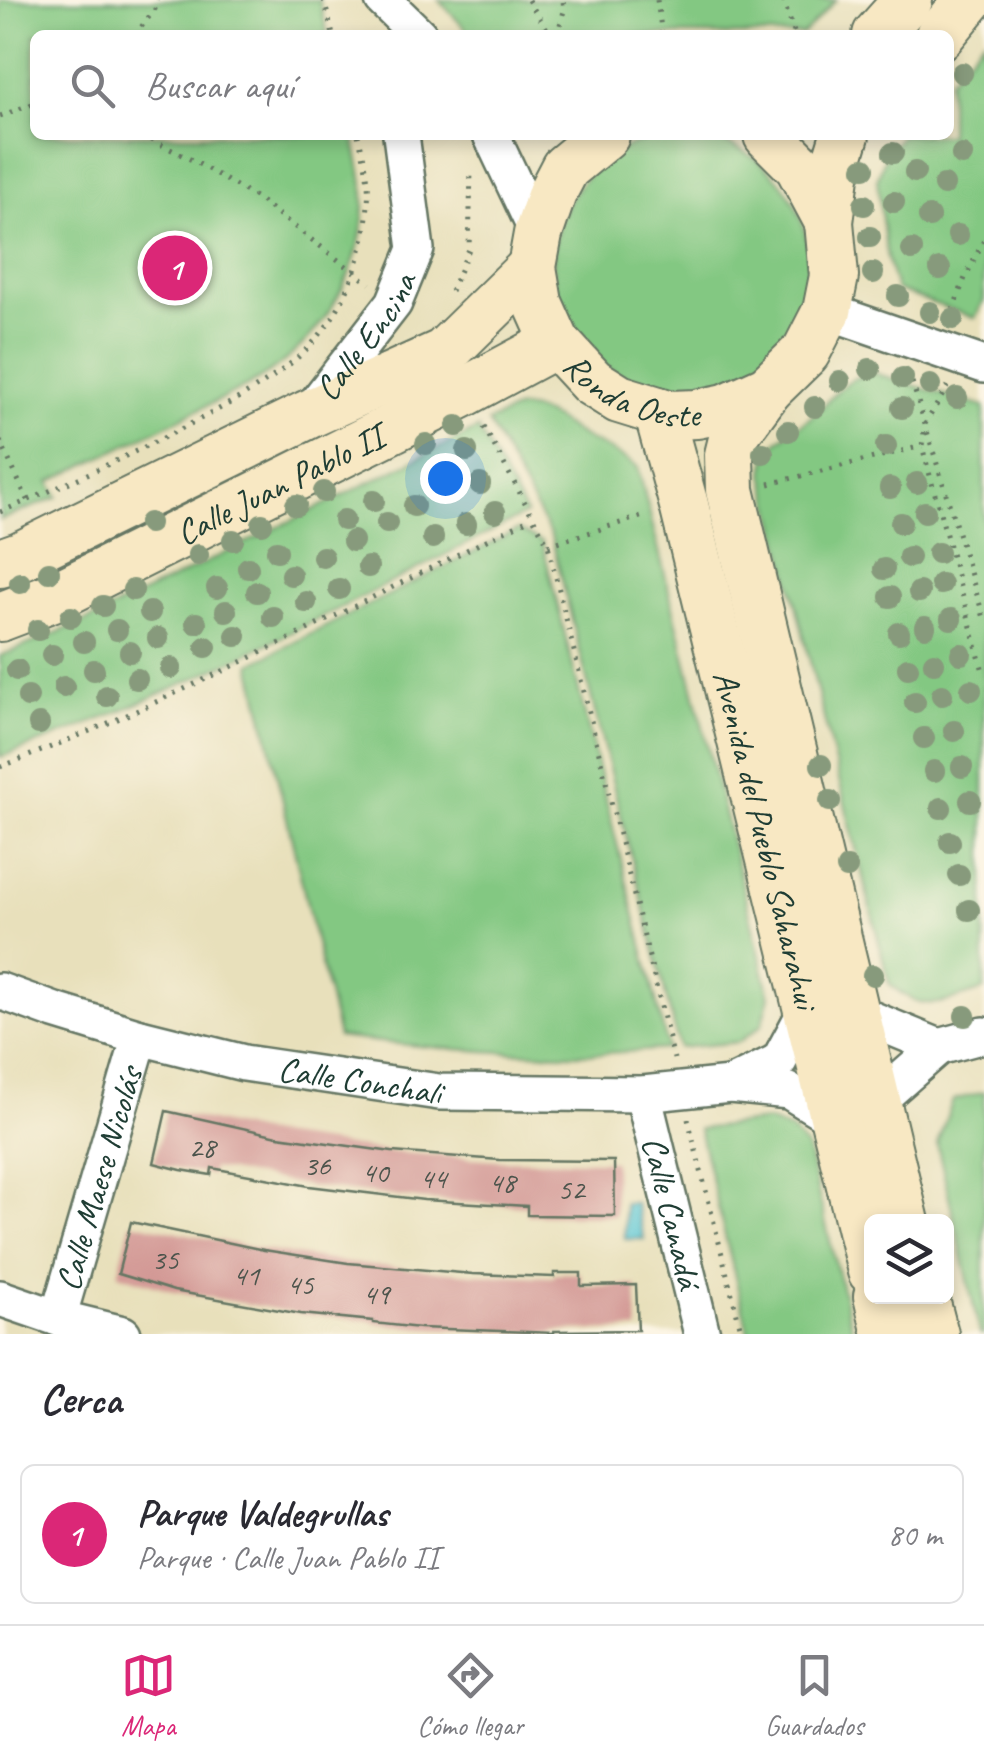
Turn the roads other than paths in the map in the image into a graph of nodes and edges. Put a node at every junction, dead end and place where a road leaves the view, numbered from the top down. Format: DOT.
graph roads {
  1 [pos="382,0"];
  2 [pos="908,0"];
  3 [pos="969,0"];
  4 [pos="385,30"];
  5 [pos="395,30"];
  6 [pos="414,30"];
  7 [pos="881,30"];
  8 [pos="944,30"];
  9 [pos="401,140"];
  10 [pos="600,140"];
  11 [pos="773,140"];
  12 [pos="843,140"];
  13 [pos="481,150"];
  14 [pos="829,222"];
  15 [pos="535,250"];
  16 [pos="827,311"];
  17 [pos="556,343"];
  18 [pos="984,365"];
  19 [pos="768,388"];
  20 [pos="658,411"];
  21 [pos="307,415"];
  22 [pos="0,563"];
  23 [pos="0,617"];
  24 [pos="0,991"];
  25 [pos="807,1009"];
  26 [pos="854,1012"];
  27 [pos="984,1035"];
  28 [pos="140,1038"];
  29 [pos="939,1047"];
  30 [pos="730,1085"];
  31 [pos="643,1094"];
  32 [pos="854,1110"];
  33 [pos="866,1214"];
  34 [pos="902,1214"];
  35 [pos="0,1298"];
  36 [pos="880,1304"];
  37 [pos="926,1304"];
  38 [pos="58,1318"];
  39 [pos="123,1334"];
  40 [pos="702,1334"];
  41 [pos="887,1334"];
  42 [pos="934,1334"];
  1 -- 4 [label="street"];
  1 -- 5 [label="street"];
  1 -- 6 [label="street"];
  2 -- 7 [label="main road"];
  3 -- 8 [label="main road"];
  9 -- 21 [label="street, Calle Encina"];
  10 -- 15 [label="main road"];
  11 -- 14 [label="main road, Ronda Oeste"];
  12 -- 14 [label="main road, Ronda Oeste"];
  13 -- 15 [label="street"];
  14 -- 16 [label="main road, Ronda Oeste"];
  15 -- 17 [label="main road, Ronda Oeste"];
  15 -- 21 [label="main road, Calle Juan Pablo II"];
  16 -- 18 [label="street"];
  16 -- 19 [label="main road, Ronda Oeste"];
  17 -- 20 [label="main road, Ronda Oeste"];
  17 -- 23 [label="main road, Calle Juan Pablo II"];
  19 -- 20 [label="main road, Ronda Oeste"];
  19 -- 26 [label="main road, Avenida del Pueblo Saharahui"];
  20 -- 25 [label="main road, Avenida del Pueblo Saharahui"];
  21 -- 22 [label="main road, Calle Juan Pablo II"];
  24 -- 28 [label="street, Calle Conchali"];
  25 -- 30 [label="street, Calle Conchali"];
  25 -- 32 [label="main road, Avenida del Pueblo Saharahui"];
  26 -- 29 [label="street"];
  26 -- 32 [label="main road, Avenida del Pueblo Saharahui"];
  27 -- 29 [label="street"];
  28 -- 31 [label="street, Calle Conchali"];
  28 -- 38 [label="street, Calle Maese Nicolás"];
  29 -- 32 [label="street"];
  30 -- 31 [label="street, Calle Conchali"];
  30 -- 32 [label="street, Calle Conchali"];
  31 -- 40 [label="street, Calle Canadá"];
  32 -- 33 [label="main road, Avenida del Pueblo Saharahui"];
  32 -- 34 [label="main road, Avenida del Pueblo Saharahui"];
  35 -- 38 [label="street"];
  36 -- 41 [label="main road"];
  37 -- 42 [label="main road"];
  38 -- 39 [label="street"];
}
